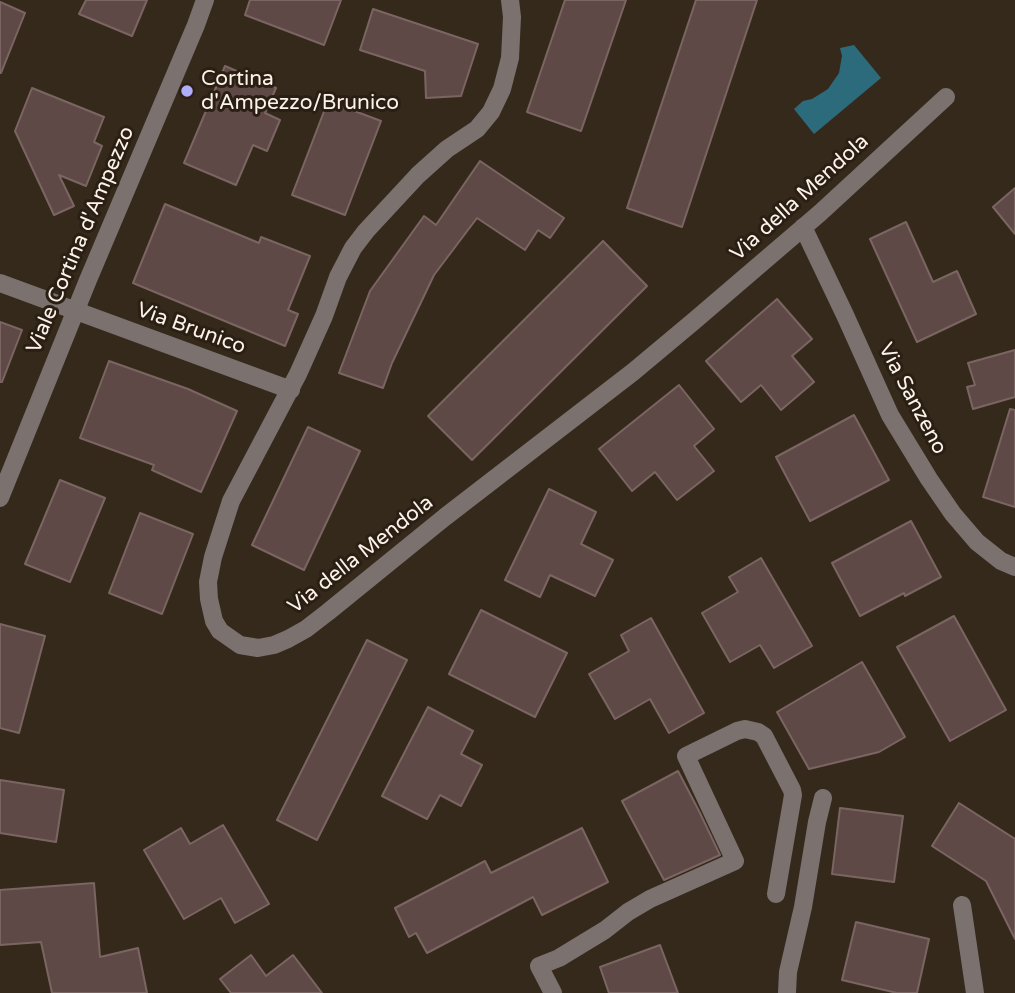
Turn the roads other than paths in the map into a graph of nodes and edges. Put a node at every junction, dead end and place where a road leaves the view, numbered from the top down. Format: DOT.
graph roads {
  1 [pos="205,0"];
  2 [pos="510,0"];
  3 [pos="946,97"];
  4 [pos="803,227"];
  5 [pos="0,282"];
  6 [pos="76,310"];
  7 [pos="291,390"];
  8 [pos="0,498"];
  9 [pos="1015,567"];
  10 [pos="823,798"];
  11 [pos="776,894"];
  12 [pos="962,905"];
  13 [pos="553,993"];
  14 [pos="786,993"];
  15 [pos="975,993"];
  1 -- 6 [label="street, Viale Cortina d'Ampezzo"];
  2 -- 7 [label="street, Via della Mendola"];
  3 -- 4 [label="street, Via della Mendola"];
  4 -- 7 [label="street, Via della Mendola"];
  4 -- 9 [label="street, Via Sanzeno"];
  5 -- 6 [label="street, Via Brunico"];
  6 -- 7 [label="street, Via Brunico"];
  6 -- 8 [label="street, Viale Cortina d'Ampezzo"];
  10 -- 14 [label="street"];
  11 -- 13 [label="street"];
  12 -- 15 [label="street"];
}
